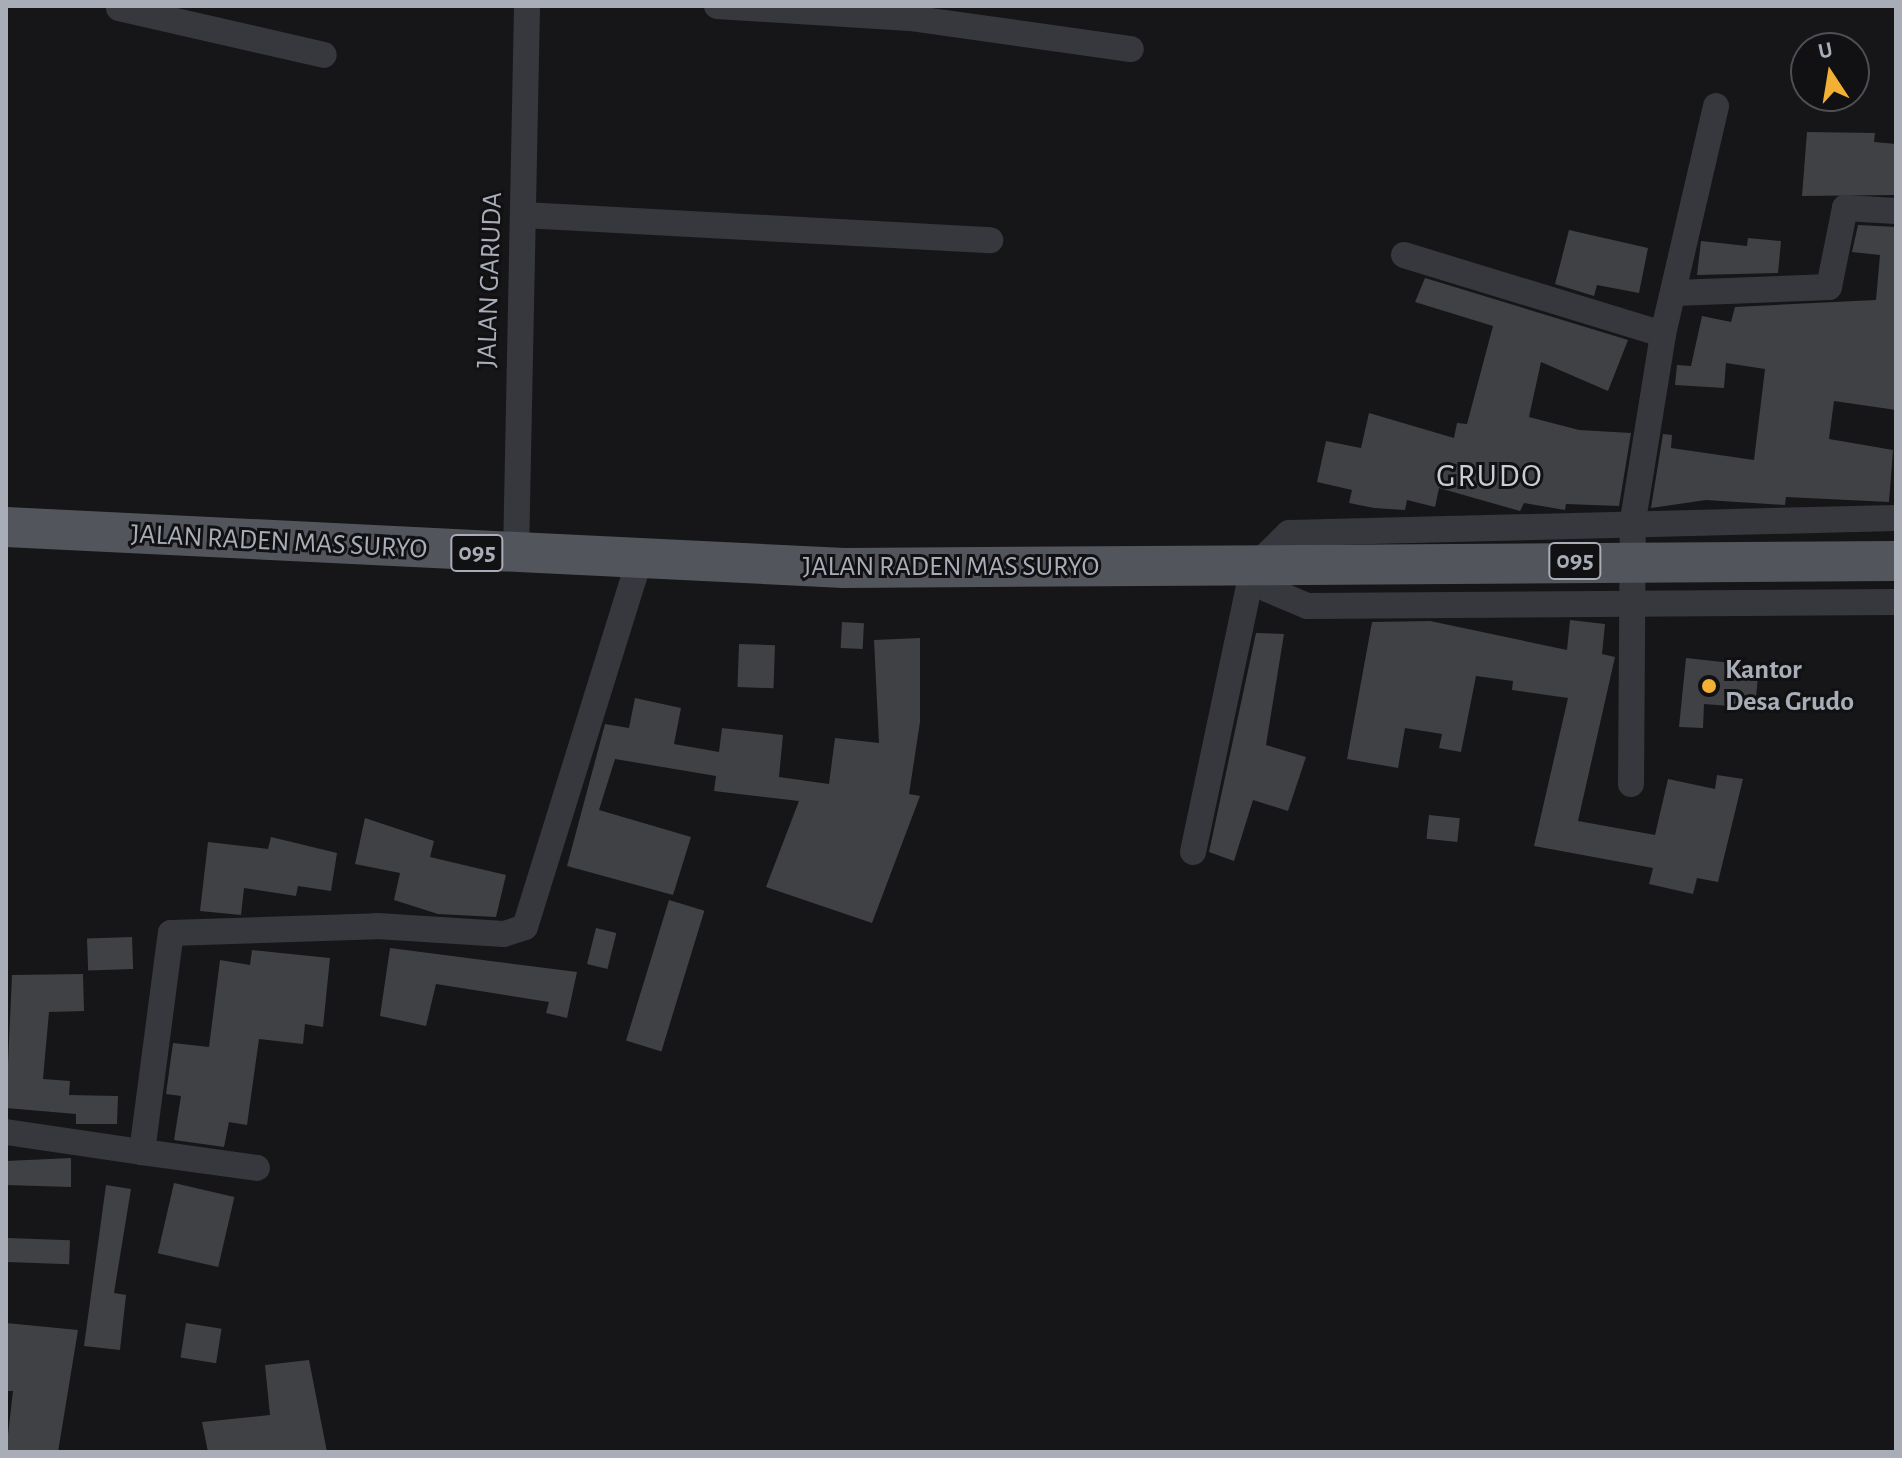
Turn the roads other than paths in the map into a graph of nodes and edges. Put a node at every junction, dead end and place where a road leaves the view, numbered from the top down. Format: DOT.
graph roads {
  1 [pos="527,6"];
  2 [pos="717,6"];
  3 [pos="112,7"];
  4 [pos="1131,49"];
  5 [pos="324,55"];
  6 [pos="1716,106"];
  7 [pos="1896,211"];
  8 [pos="524,215"];
  9 [pos="990,240"];
  10 [pos="1404,255"];
  11 [pos="1675,293"];
  12 [pos="1663,334"];
  13 [pos="1896,518"];
  14 [pos="1633,520"];
  15 [pos="6,527"];
  16 [pos="516,555"];
  17 [pos="1635,560"];
  18 [pos="1896,561"];
  19 [pos="639,562"];
  20 [pos="1253,568"];
  21 [pos="1896,602"];
  22 [pos="1637,605"];
  23 [pos="1631,784"];
  24 [pos="1193,852"];
  25 [pos="6,1132"];
  26 [pos="142,1152"];
  27 [pos="257,1168"];
  1 -- 8 [label="street, JALAN GARUDA"];
  2 -- 4 [label="street"];
  3 -- 5 [label="street"];
  6 -- 11 [label="street"];
  7 -- 11 [label="street"];
  8 -- 9 [label="street"];
  8 -- 16 [label="street, JALAN GARUDA"];
  10 -- 12 [label="street"];
  11 -- 12 [label="street"];
  12 -- 14 [label="street"];
  13 -- 14 [label="street"];
  14 -- 17 [label="street"];
  14 -- 20 [label="street"];
  15 -- 16 [label="main road, JALAN RADEN MAS SURYO / 095"];
  16 -- 19 [label="main road, JALAN RADEN MAS SURYO / 095"];
  17 -- 18 [label="main road, JALAN RADEN MAS SURYO / 095"];
  17 -- 20 [label="main road, JALAN RADEN MAS SURYO / 095"];
  17 -- 22 [label="street"];
  19 -- 20 [label="main road, JALAN RADEN MAS SURYO / 095"];
  19 -- 26 [label="street"];
  20 -- 22 [label="street"];
  20 -- 24 [label="street"];
  21 -- 22 [label="street"];
  22 -- 23 [label="street"];
  25 -- 26 [label="street"];
  26 -- 27 [label="street"];
}
